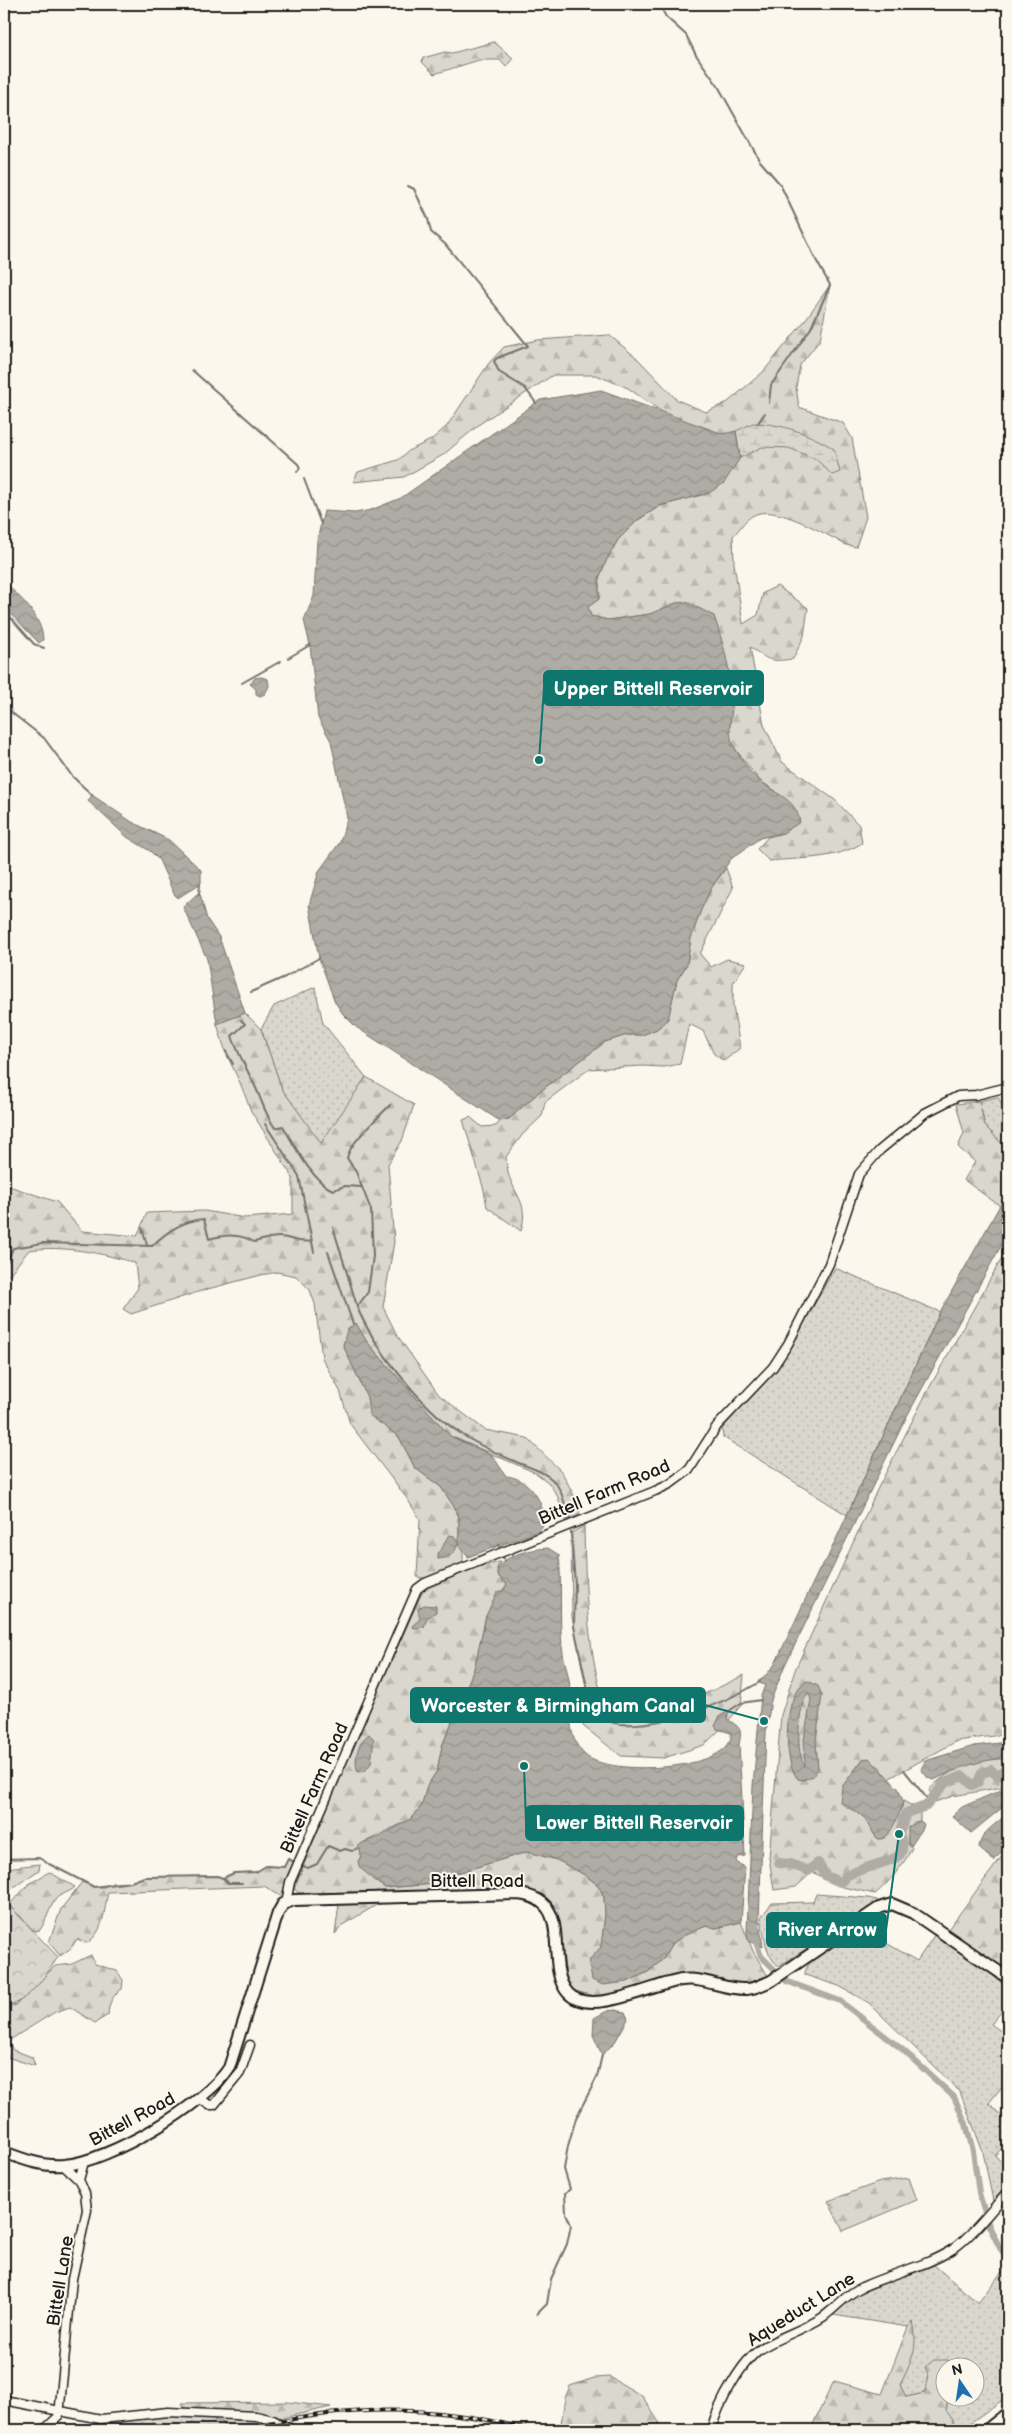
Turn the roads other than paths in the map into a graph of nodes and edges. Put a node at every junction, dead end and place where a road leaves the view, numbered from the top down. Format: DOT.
graph roads {
  1 [pos="1008,1087"];
  2 [pos="286,1902"];
  3 [pos="1008,1978"];
  4 [pos="250,2045"];
  5 [pos="201,2099"];
  6 [pos="4,2152"];
  7 [pos="84,2162"];
  8 [pos="63,2165"];
  9 [pos="79,2180"];
  10 [pos="1008,2192"];
  11 [pos="4,2400"];
  12 [pos="60,2410"];
  13 [pos="1008,2413"];
  14 [pos="44,2430"];
  15 [pos="293,2430"];
  16 [pos="710,2430"];
  17 [pos="987,2430"];
  1 -- 2 [label="street, Bittell Farm Road"];
  2 -- 3 [label="main road, Bittell Road"];
  2 -- 5 [label="main road, Bittell Road"];
  4 -- 5 [label="street"];
  5 -- 7 [label="main road, Bittell Road"];
  6 -- 8 [label="main road, Bittell Road"];
  7 -- 8 [label="main road, Bittell Road"];
  7 -- 9 [label="street"];
  8 -- 9 [label="street"];
  9 -- 12 [label="street, Bittell Lane"];
  10 -- 16 [label="street, Aqueduct Lane"];
  11 -- 12 [label="street"];
  12 -- 14 [label="street"];
  12 -- 15 [label="street"];
  13 -- 17 [label="highway"];
}
